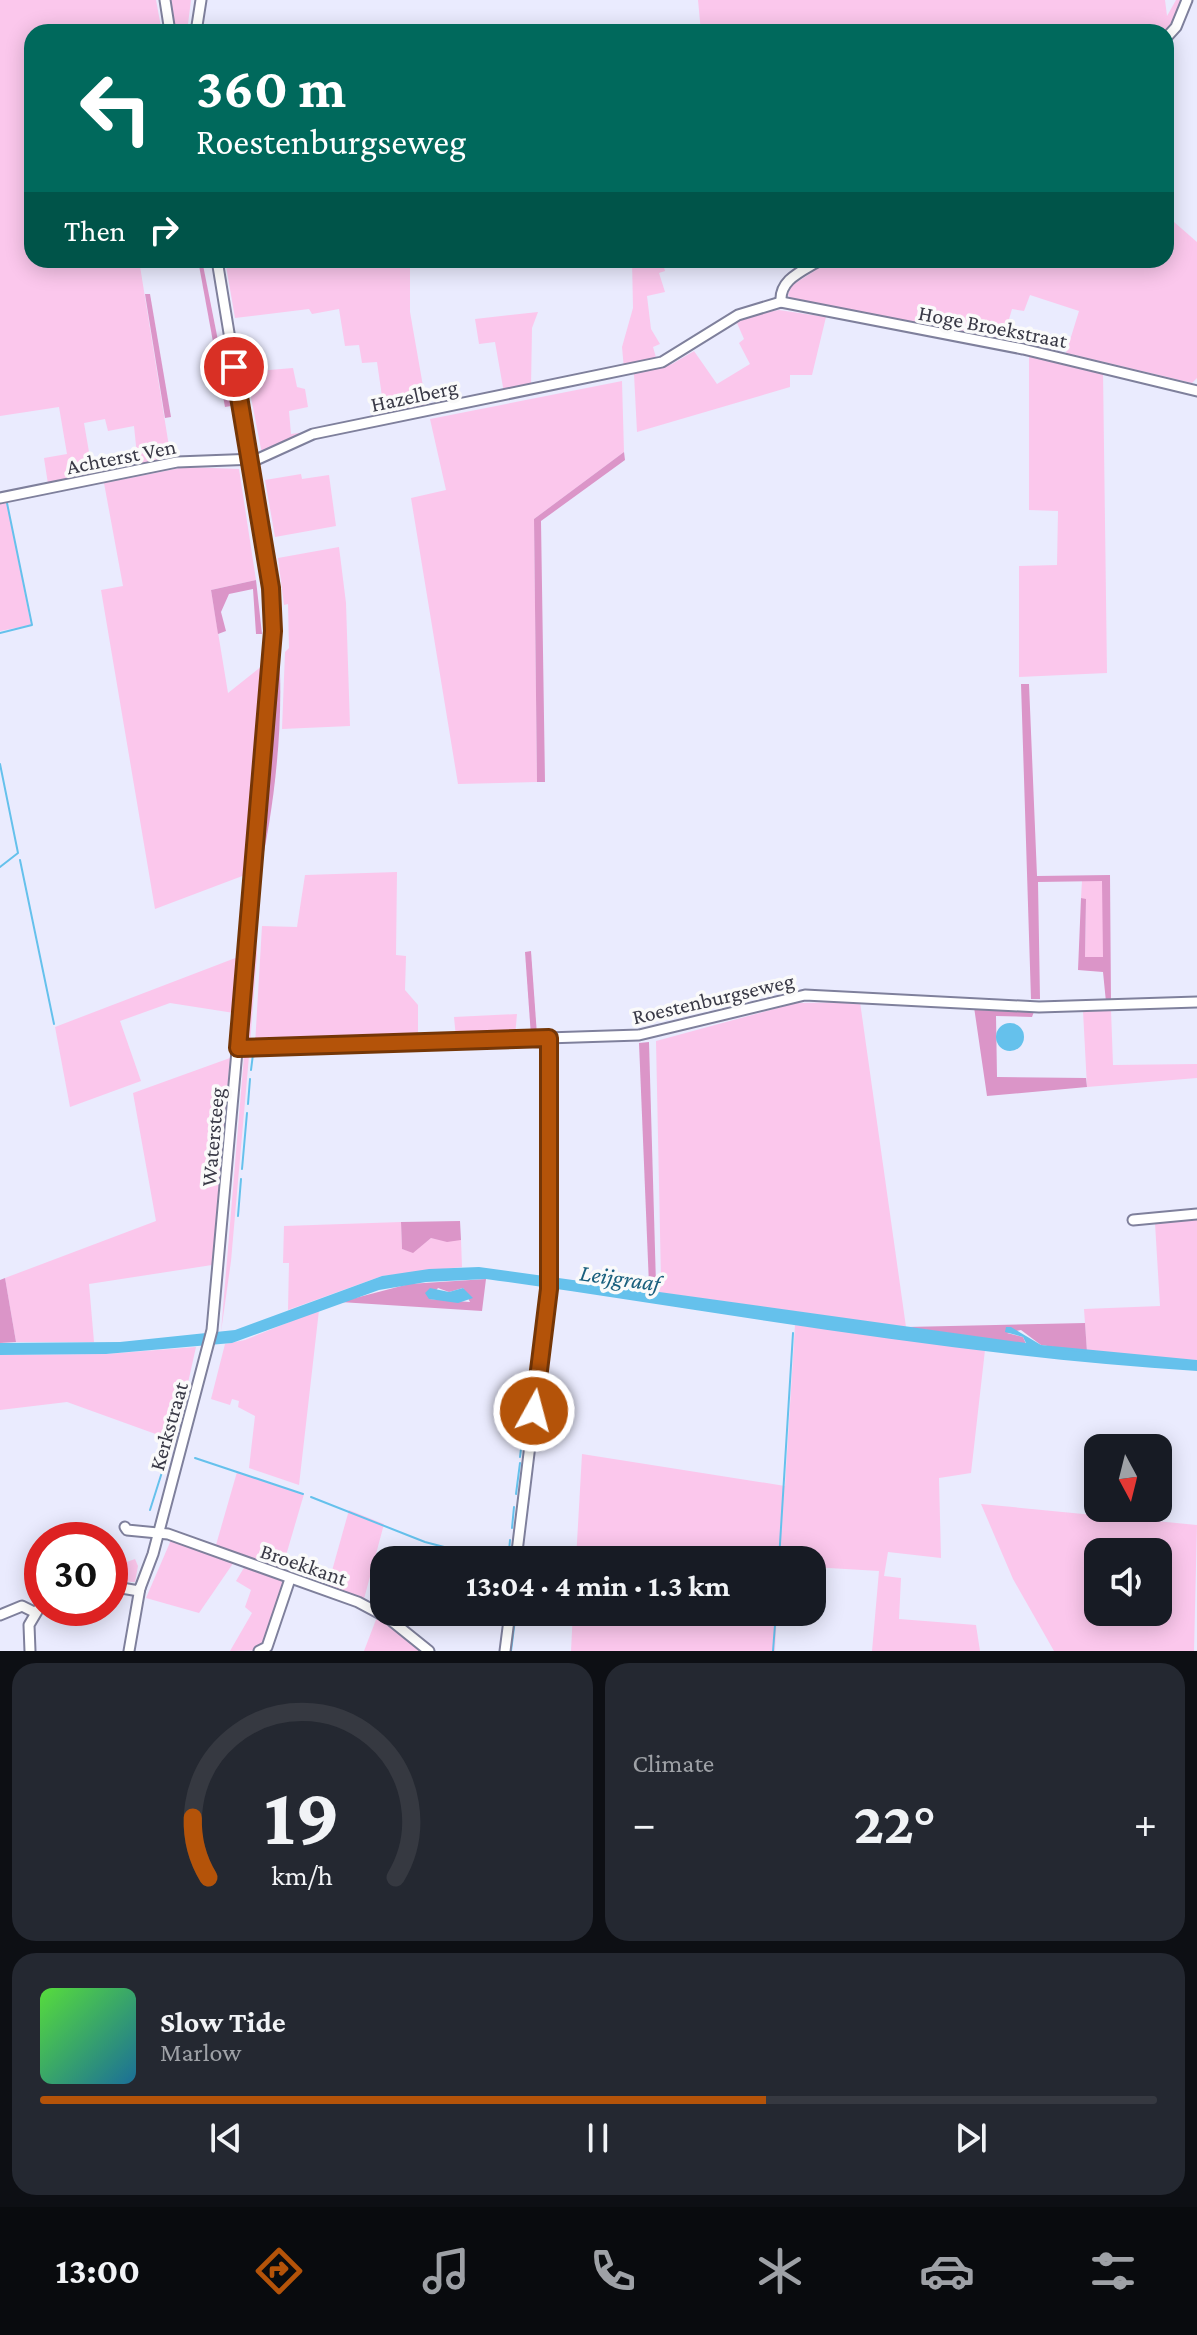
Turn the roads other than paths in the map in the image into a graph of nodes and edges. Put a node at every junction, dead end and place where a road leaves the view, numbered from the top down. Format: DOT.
graph roads {
  1 [pos="165,0"];
  2 [pos="201,0"];
  3 [pos="1187,0"];
  4 [pos="169,24"];
  5 [pos="197,24"];
  6 [pos="1174,29"];
  7 [pos="218,268"];
  8 [pos="808,268"];
  9 [pos="781,302"];
  10 [pos="1197,391"];
  11 [pos="249,460"];
  12 [pos="0,498"];
  13 [pos="1197,1002"];
  14 [pos="549,1038"];
  15 [pos="238,1048"];
  16 [pos="1197,1214"];
  17 [pos="1133,1220"];
  18 [pos="212,1330"];
  19 [pos="128,1530"];
  20 [pos="157,1532"];
  21 [pos="518,1546"];
  22 [pos="290,1579"];
  23 [pos="128,1589"];
  24 [pos="139,1591"];
  25 [pos="24,1607"];
  26 [pos="0,1615"];
  27 [pos="29,1626"];
  28 [pos="508,1626"];
  29 [pos="30,1651"];
  30 [pos="129,1651"];
  31 [pos="259,1651"];
  32 [pos="429,1651"];
  33 [pos="505,1651"];
  1 -- 4 [label="street"];
  2 -- 5 [label="street"];
  3 -- 6 [label="street"];
  7 -- 11 [label="street, Watersteeg"];
  8 -- 9 [label="street"];
  9 -- 10 [label="street, Hoge Broekstraat"];
  9 -- 11 [label="street, Hazelberg"];
  11 -- 12 [label="street, Achterst Ven"];
  11 -- 15 [label="street, Watersteeg"];
  13 -- 14 [label="street, Roestenburgseweg"];
  14 -- 15 [label="street, Roestenburgseweg"];
  14 -- 21 [label="street"];
  15 -- 18 [label="street, Watersteeg"];
  16 -- 17 [label="street"];
  18 -- 20 [label="street, Kerkstraat"];
  19 -- 20 [label="street"];
  20 -- 22 [label="street, Broekkant"];
  20 -- 24 [label="street, Kerkstraat"];
  22 -- 31 [label="street"];
  22 -- 32 [label="street, Broekkant"];
  23 -- 24 [label="street"];
  24 -- 30 [label="street, Kerkstraat"];
  25 -- 26 [label="street"];
  27 -- 29 [label="street"];
  28 -- 33 [label="street"];
}
